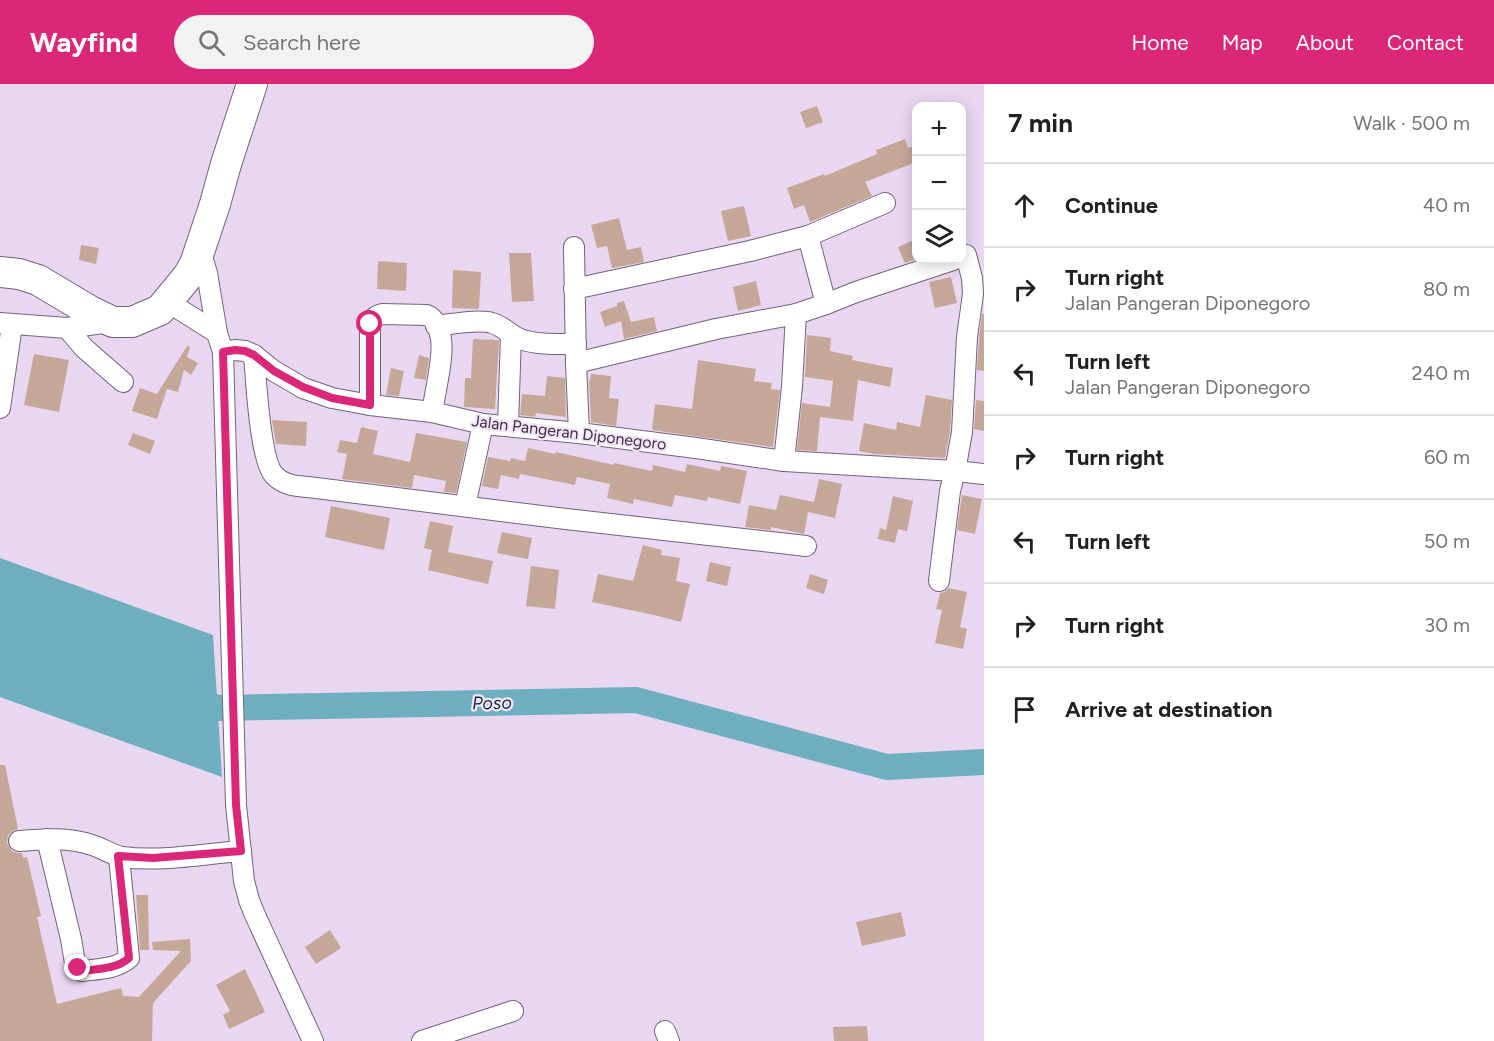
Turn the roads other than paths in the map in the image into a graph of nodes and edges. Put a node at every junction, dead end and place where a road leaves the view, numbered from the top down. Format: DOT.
graph roads {
  1 [pos="252,84"];
  2 [pos="885,203"];
  3 [pos="808,236"];
  4 [pos="574,247"];
  5 [pos="200,250"];
  6 [pos="966,255"];
  7 [pos="939,264"];
  8 [pos="0,272"];
  9 [pos="574,289"];
  10 [pos="168,302"];
  11 [pos="826,304"];
  12 [pos="796,314"];
  13 [pos="113,322"];
  14 [pos="6,324"];
  15 [pos="436,326"];
  16 [pos="67,328"];
  17 [pos="218,333"];
  18 [pos="511,334"];
  19 [pos="223,352"];
  20 [pos="576,354"];
  21 [pos="254,355"];
  22 [pos="123,381"];
  23 [pos="370,405"];
  24 [pos="0,408"];
  25 [pos="432,412"];
  26 [pos="483,423"];
  27 [pos="508,426"];
  28 [pos="579,433"];
  29 [pos="784,461"];
  30 [pos="955,471"];
  31 [pos="984,474"];
  32 [pos="465,506"];
  33 [pos="806,546"];
  34 [pos="939,581"];
  35 [pos="47,839"];
  36 [pos="19,841"];
  37 [pos="241,851"];
  38 [pos="118,856"];
  39 [pos="513,1011"];
  40 [pos="452,1036"];
  41 [pos="313,1041"];
  42 [pos="422,1041"];
  1 -- 5 [label="highway"];
  2 -- 3 [label="street"];
  3 -- 9 [label="street"];
  3 -- 11 [label="street"];
  4 -- 9 [label="street"];
  5 -- 10 [label="highway"];
  5 -- 17 [label="street"];
  6 -- 30 [label="street"];
  7 -- 11 [label="street"];
  8 -- 13 [label="highway"];
  9 -- 20 [label="street"];
  10 -- 13 [label="highway"];
  10 -- 17 [label="street"];
  11 -- 12 [label="street"];
  12 -- 20 [label="street"];
  12 -- 29 [label="street"];
  13 -- 16 [label="street"];
  14 -- 16 [label="street"];
  14 -- 24 [label="street"];
  15 -- 18 [label="street"];
  15 -- 23 [label="street"];
  15 -- 25 [label="street"];
  16 -- 22 [label="street"];
  17 -- 19 [label="street"];
  18 -- 20 [label="street"];
  18 -- 27 [label="street"];
  19 -- 21 [label="street"];
  19 -- 37 [label="street"];
  20 -- 28 [label="street"];
  21 -- 23 [label="street, Jalan Pangeran Diponegoro"];
  21 -- 32 [label="street"];
  23 -- 25 [label="street, Jalan Pangeran Diponegoro"];
  25 -- 26 [label="street, Jalan Pangeran Diponegoro"];
  26 -- 27 [label="street, Jalan Pangeran Diponegoro"];
  26 -- 32 [label="street"];
  27 -- 28 [label="street, Jalan Pangeran Diponegoro"];
  28 -- 29 [label="street, Jalan Pangeran Diponegoro"];
  29 -- 30 [label="street, Jalan Pangeran Diponegoro"];
  30 -- 31 [label="street, Jalan Pangeran Diponegoro"];
  30 -- 34 [label="street"];
  32 -- 33 [label="street"];
  35 -- 36 [label="street"];
  35 -- 38 [label="street"];
  35 -- 38 [label="street"];
  37 -- 38 [label="street"];
  37 -- 41 [label="street"];
  39 -- 40 [label="street"];
  40 -- 42 [label="street"];
}
